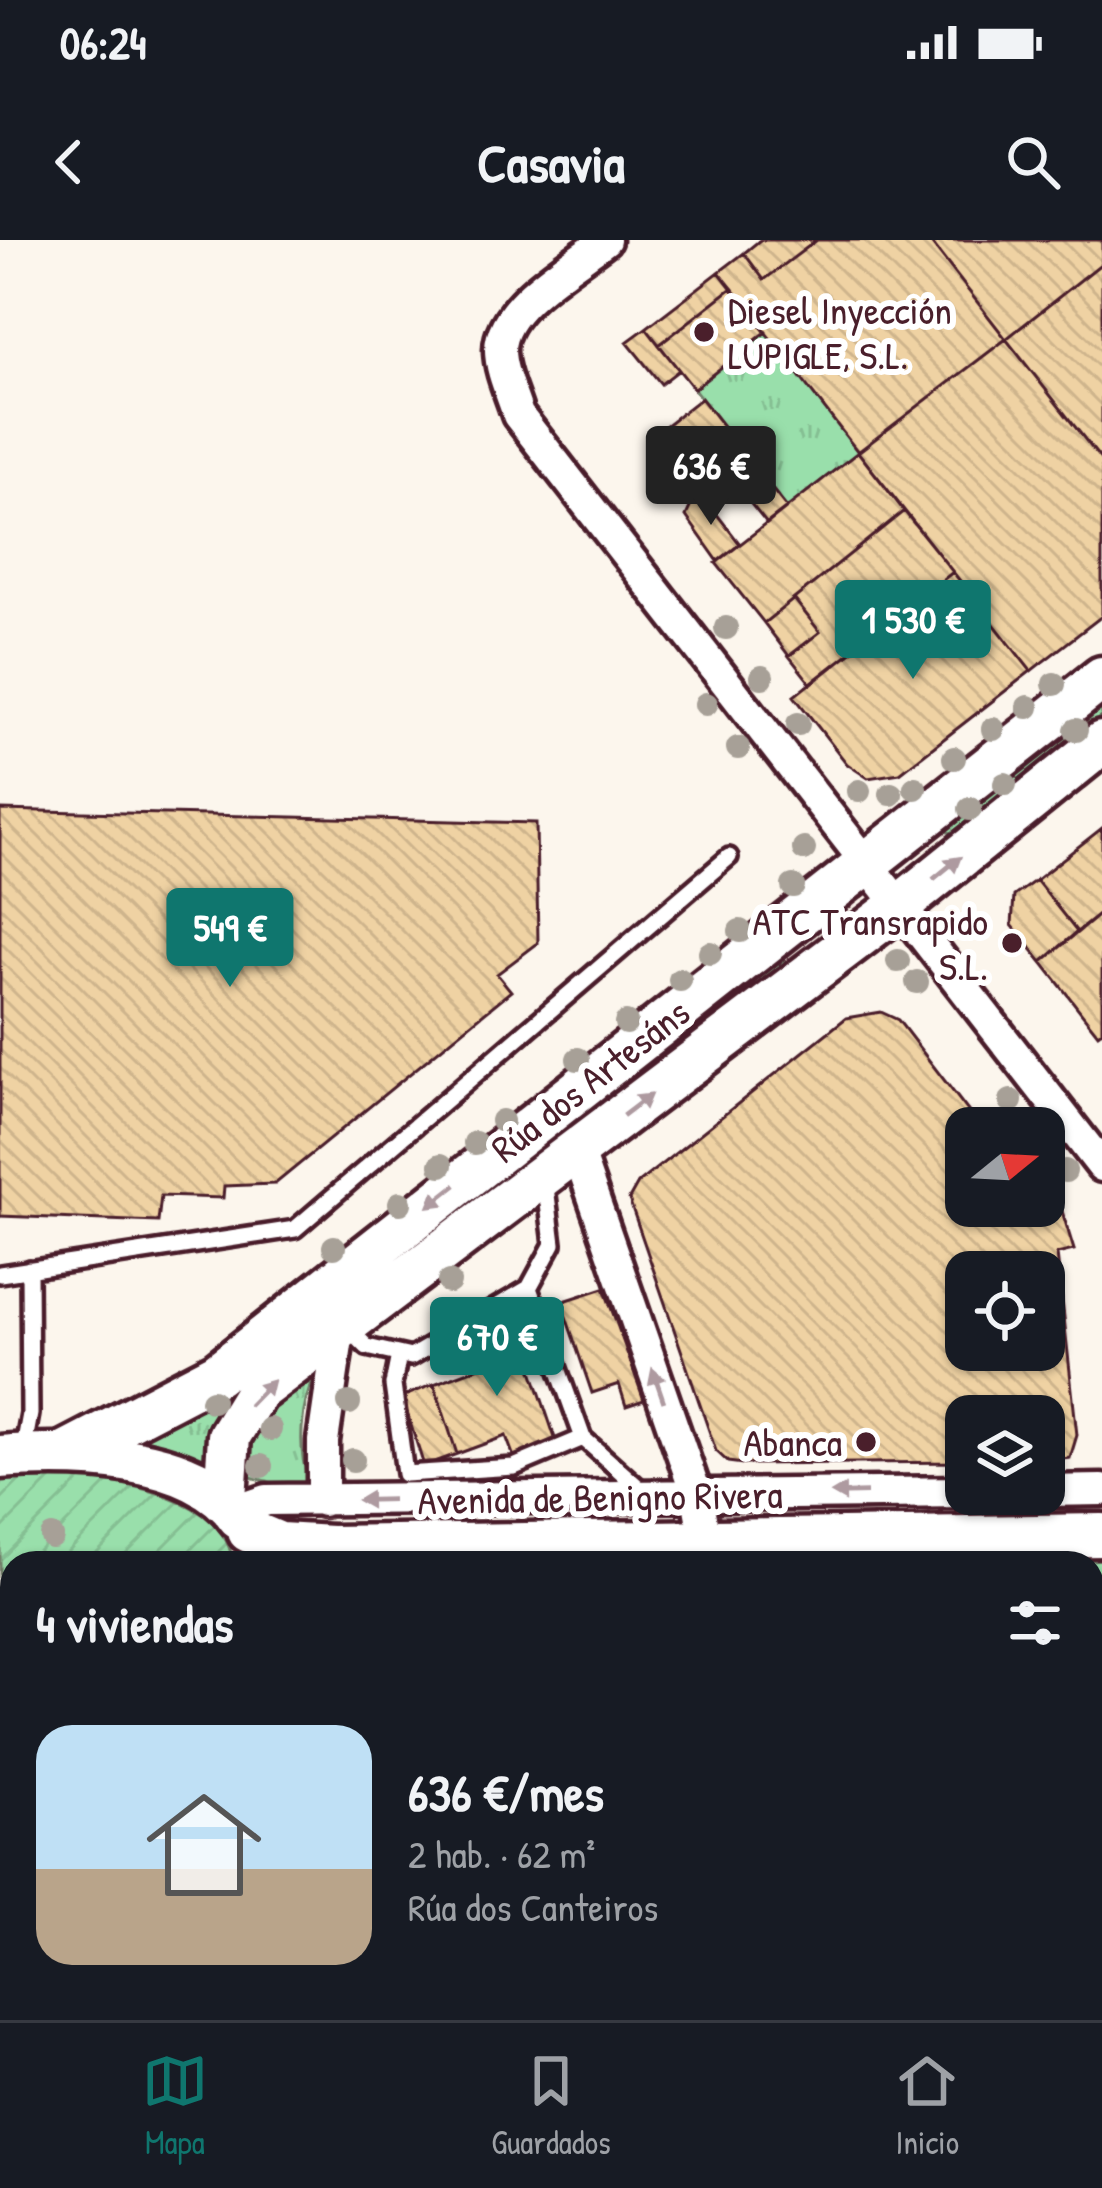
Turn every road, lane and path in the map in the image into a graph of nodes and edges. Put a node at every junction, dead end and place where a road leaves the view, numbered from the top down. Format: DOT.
graph roads {
  1 [pos="605,240"];
  2 [pos="1102,678"];
  3 [pos="1102,743"];
  4 [pos="729,857"];
  5 [pos="864,863"];
  6 [pos="897,908"];
  7 [pos="561,1162"];
  8 [pos="1102,1166"];
  9 [pos="29,1269"];
  10 [pos="0,1274"];
  11 [pos="529,1288"];
  12 [pos="342,1328"];
  13 [pos="399,1354"];
  14 [pos="583,1438"];
  15 [pos="28,1456"];
  16 [pos="430,1486"];
  17 [pos="1102,1490"];
  18 [pos="1065,1491"];
  19 [pos="945,1492"];
  20 [pos="648,1496"];
  21 [pos="697,1496"];
  22 [pos="323,1501"];
  23 [pos="241,1526"];
  24 [pos="1102,1535"];
  25 [pos="705,1540"];
  1 -- 5 [label="street"];
  2 -- 5 [label="street, Rúa dos Artesáns"];
  6 -- 3 [label="street, Rúa dos Artesáns, one-way"];
  4 -- 9 [label="lane"];
  5 -- 6 [label="street"];
  5 -- 15 [label="street, Rúa dos Artesáns, one-way"];
  7 -- 6 [label="street, Rúa dos Artesáns, one-way"];
  6 -- 8 [label="street"];
  7 -- 11 [label="lane"];
  7 -- 12 [label="street, Rúa dos Artesáns"];
  21 -- 7 [label="street, one-way"];
  9 -- 10 [label="lane"];
  9 -- 15 [label="lane"];
  11 -- 13 [label="lane"];
  11 -- 14 [label="lane"];
  12 -- 13 [label="lane"];
  12 -- 22 [label="street"];
  23 -- 12 [label="street, Rúa dos Artesáns, one-way"];
  13 -- 16 [label="lane"];
  14 -- 16 [label="lane"];
  14 -- 20 [label="lane"];
  15 -- 23 [label="street"];
  16 -- 20 [label="street, Avenida de Benigno Rivera"];
  16 -- 22 [label="street, Avenida de Benigno Rivera, one-way"];
  17 -- 18 [label="street"];
  19 -- 21 [label="street, Avenida de Benigno Rivera, one-way"];
  20 -- 21 [label="street, Avenida de Benigno Rivera"];
  21 -- 25 [label="street"];
  22 -- 23 [label="street, Avenida de Benigno Rivera"];
  23 -- 25 [label="street, Avenida de Benigno Rivera"];
  24 -- 25 [label="street, Avenida de Benigno Rivera"];
}
